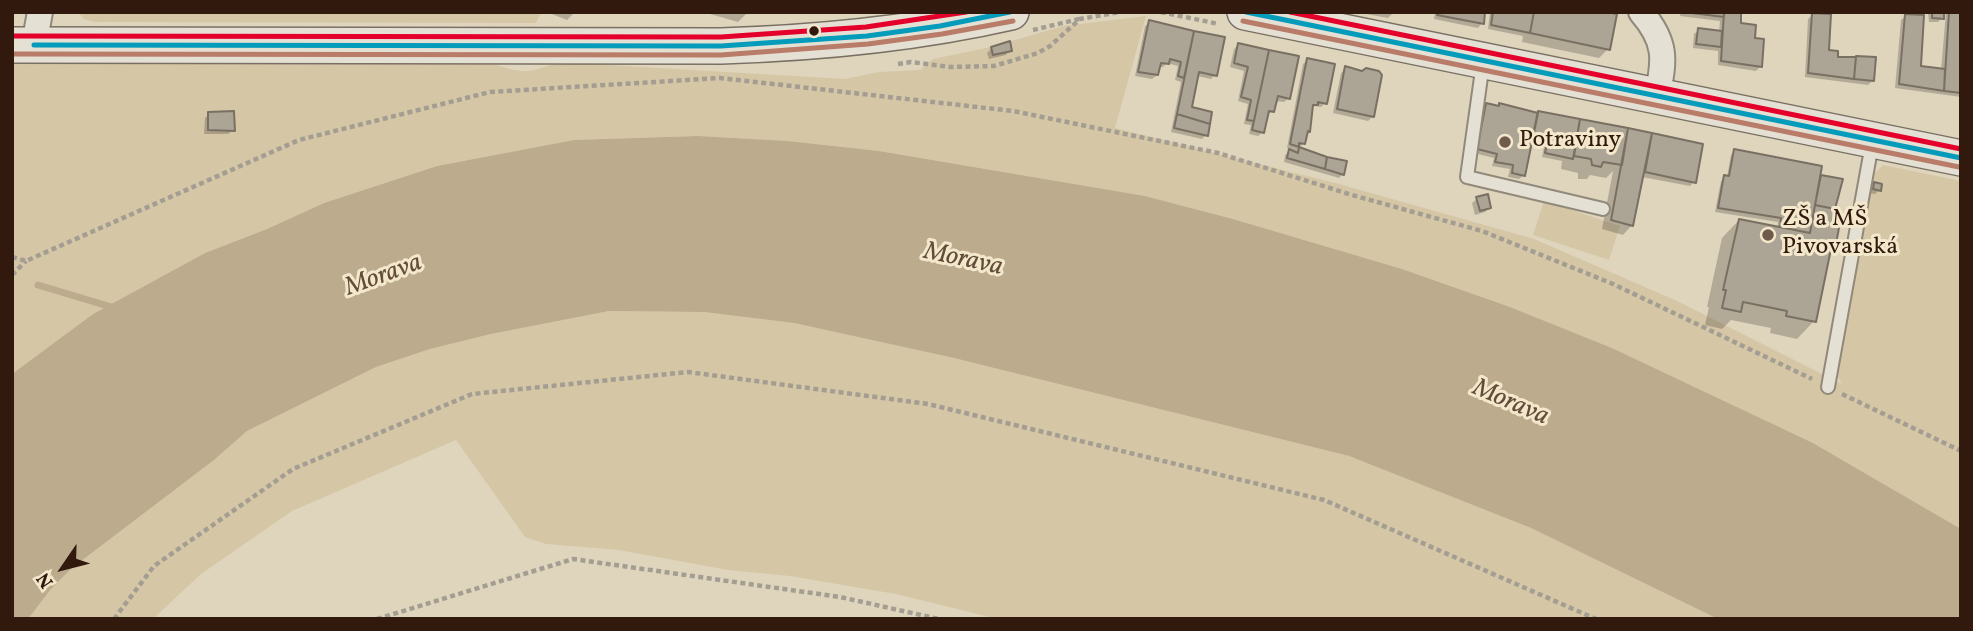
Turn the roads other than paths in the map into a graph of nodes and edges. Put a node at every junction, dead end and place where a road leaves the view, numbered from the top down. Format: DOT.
graph roads {
  1 [pos="1011,12"];
  2 [pos="1245,12"];
  3 [pos="1641,12"];
  4 [pos="29,34"];
  5 [pos="1484,60"];
  6 [pos="1657,96"];
  7 [pos="1873,140"];
  8 [pos="1961,158"];
  9 [pos="1603,209"];
  10 [pos="1828,387"];
  1 -- 4 [label="main road"];
  2 -- 5 [label="main road"];
  3 -- 6 [label="street"];
  5 -- 6 [label="main road"];
  5 -- 9 [label="lane"];
  6 -- 7 [label="main road"];
  7 -- 8 [label="main road"];
  7 -- 10 [label="lane"];
}
